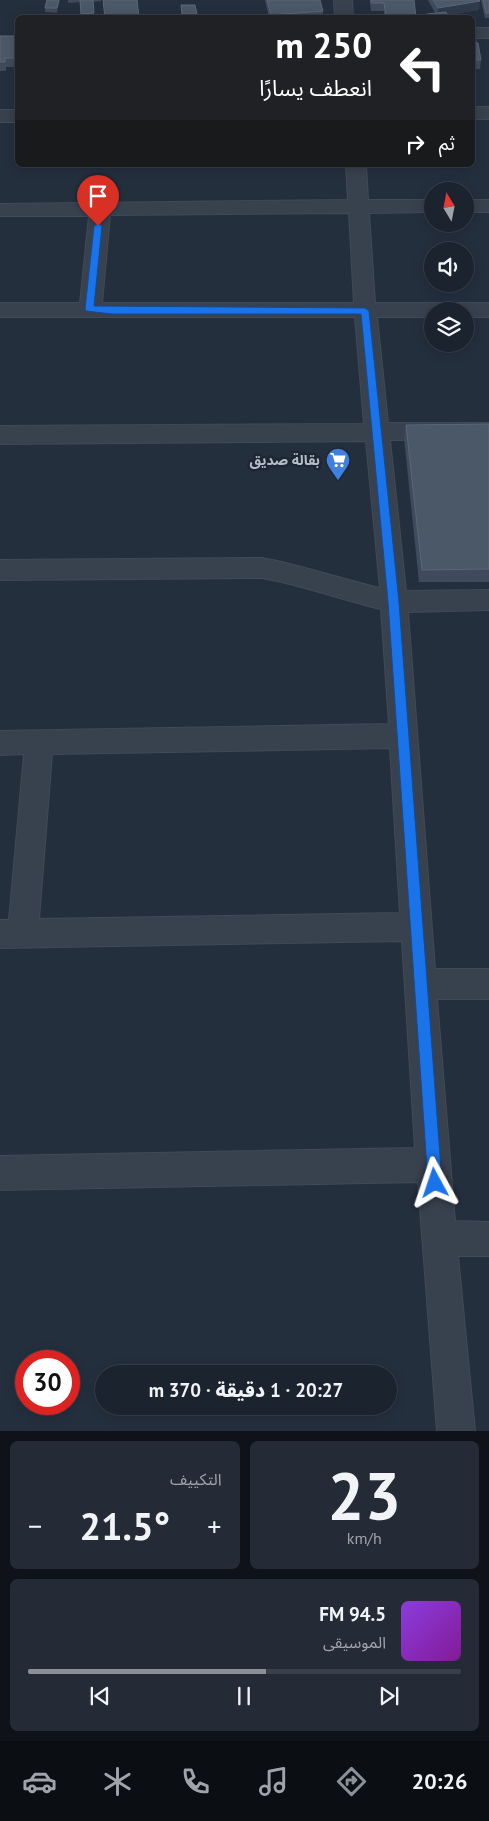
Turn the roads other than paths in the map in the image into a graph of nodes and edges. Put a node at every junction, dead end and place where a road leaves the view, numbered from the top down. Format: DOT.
graph roads {
  1 [pos="343,0"];
  2 [pos="344,15"];
  3 [pos="475,33"];
  4 [pos="489,33"];
  5 [pos="475,113"];
  6 [pos="489,113"];
  7 [pos="0,116"];
  8 [pos="15,116"];
  9 [pos="356,167"];
  10 [pos="358,206"];
  11 [pos="424,206"];
  12 [pos="474,206"];
  13 [pos="489,206"];
  14 [pos="100,209"];
  15 [pos="0,210"];
  16 [pos="90,309"];
  17 [pos="0,310"];
  18 [pos="489,310"];
  19 [pos="365,311"];
  20 [pos="489,431"];
  21 [pos="377,432"];
  22 [pos="0,436"];
  23 [pos="0,570"];
  24 [pos="489,600"];
  25 [pos="394,602"];
  26 [pos="404,736"];
  27 [pos="0,743"];
  28 [pos="39,743"];
  29 [pos="416,927"];
  30 [pos="11,934"];
  31 [pos="421,984"];
  32 [pos="489,984"];
  33 [pos="433,1165"];
  34 [pos="0,1173"];
  35 [pos="439,1238"];
  36 [pos="489,1239"];
  37 [pos="456,1431"];
  1 -- 2 [label="street"];
  3 -- 4 [label="street"];
  5 -- 6 [label="street"];
  7 -- 8 [label="street"];
  9 -- 10 [label="street"];
  10 -- 11 [label="street"];
  10 -- 14 [label="street"];
  10 -- 19 [label="street"];
  12 -- 13 [label="street"];
  14 -- 15 [label="street"];
  14 -- 16 [label="street"];
  16 -- 17 [label="street"];
  16 -- 19 [label="street"];
  18 -- 19 [label="street"];
  19 -- 21 [label="street"];
  20 -- 21 [label="street"];
  21 -- 22 [label="street"];
  21 -- 25 [label="street"];
  23 -- 25 [label="street"];
  24 -- 25 [label="street"];
  25 -- 26 [label="street"];
  26 -- 28 [label="street"];
  26 -- 29 [label="street"];
  27 -- 28 [label="street"];
  28 -- 30 [label="street"];
  29 -- 30 [label="street"];
  29 -- 31 [label="street"];
  31 -- 32 [label="street"];
  31 -- 33 [label="street"];
  33 -- 34 [label="street"];
  33 -- 35 [label="street"];
  35 -- 36 [label="street"];
  35 -- 37 [label="street"];
}
